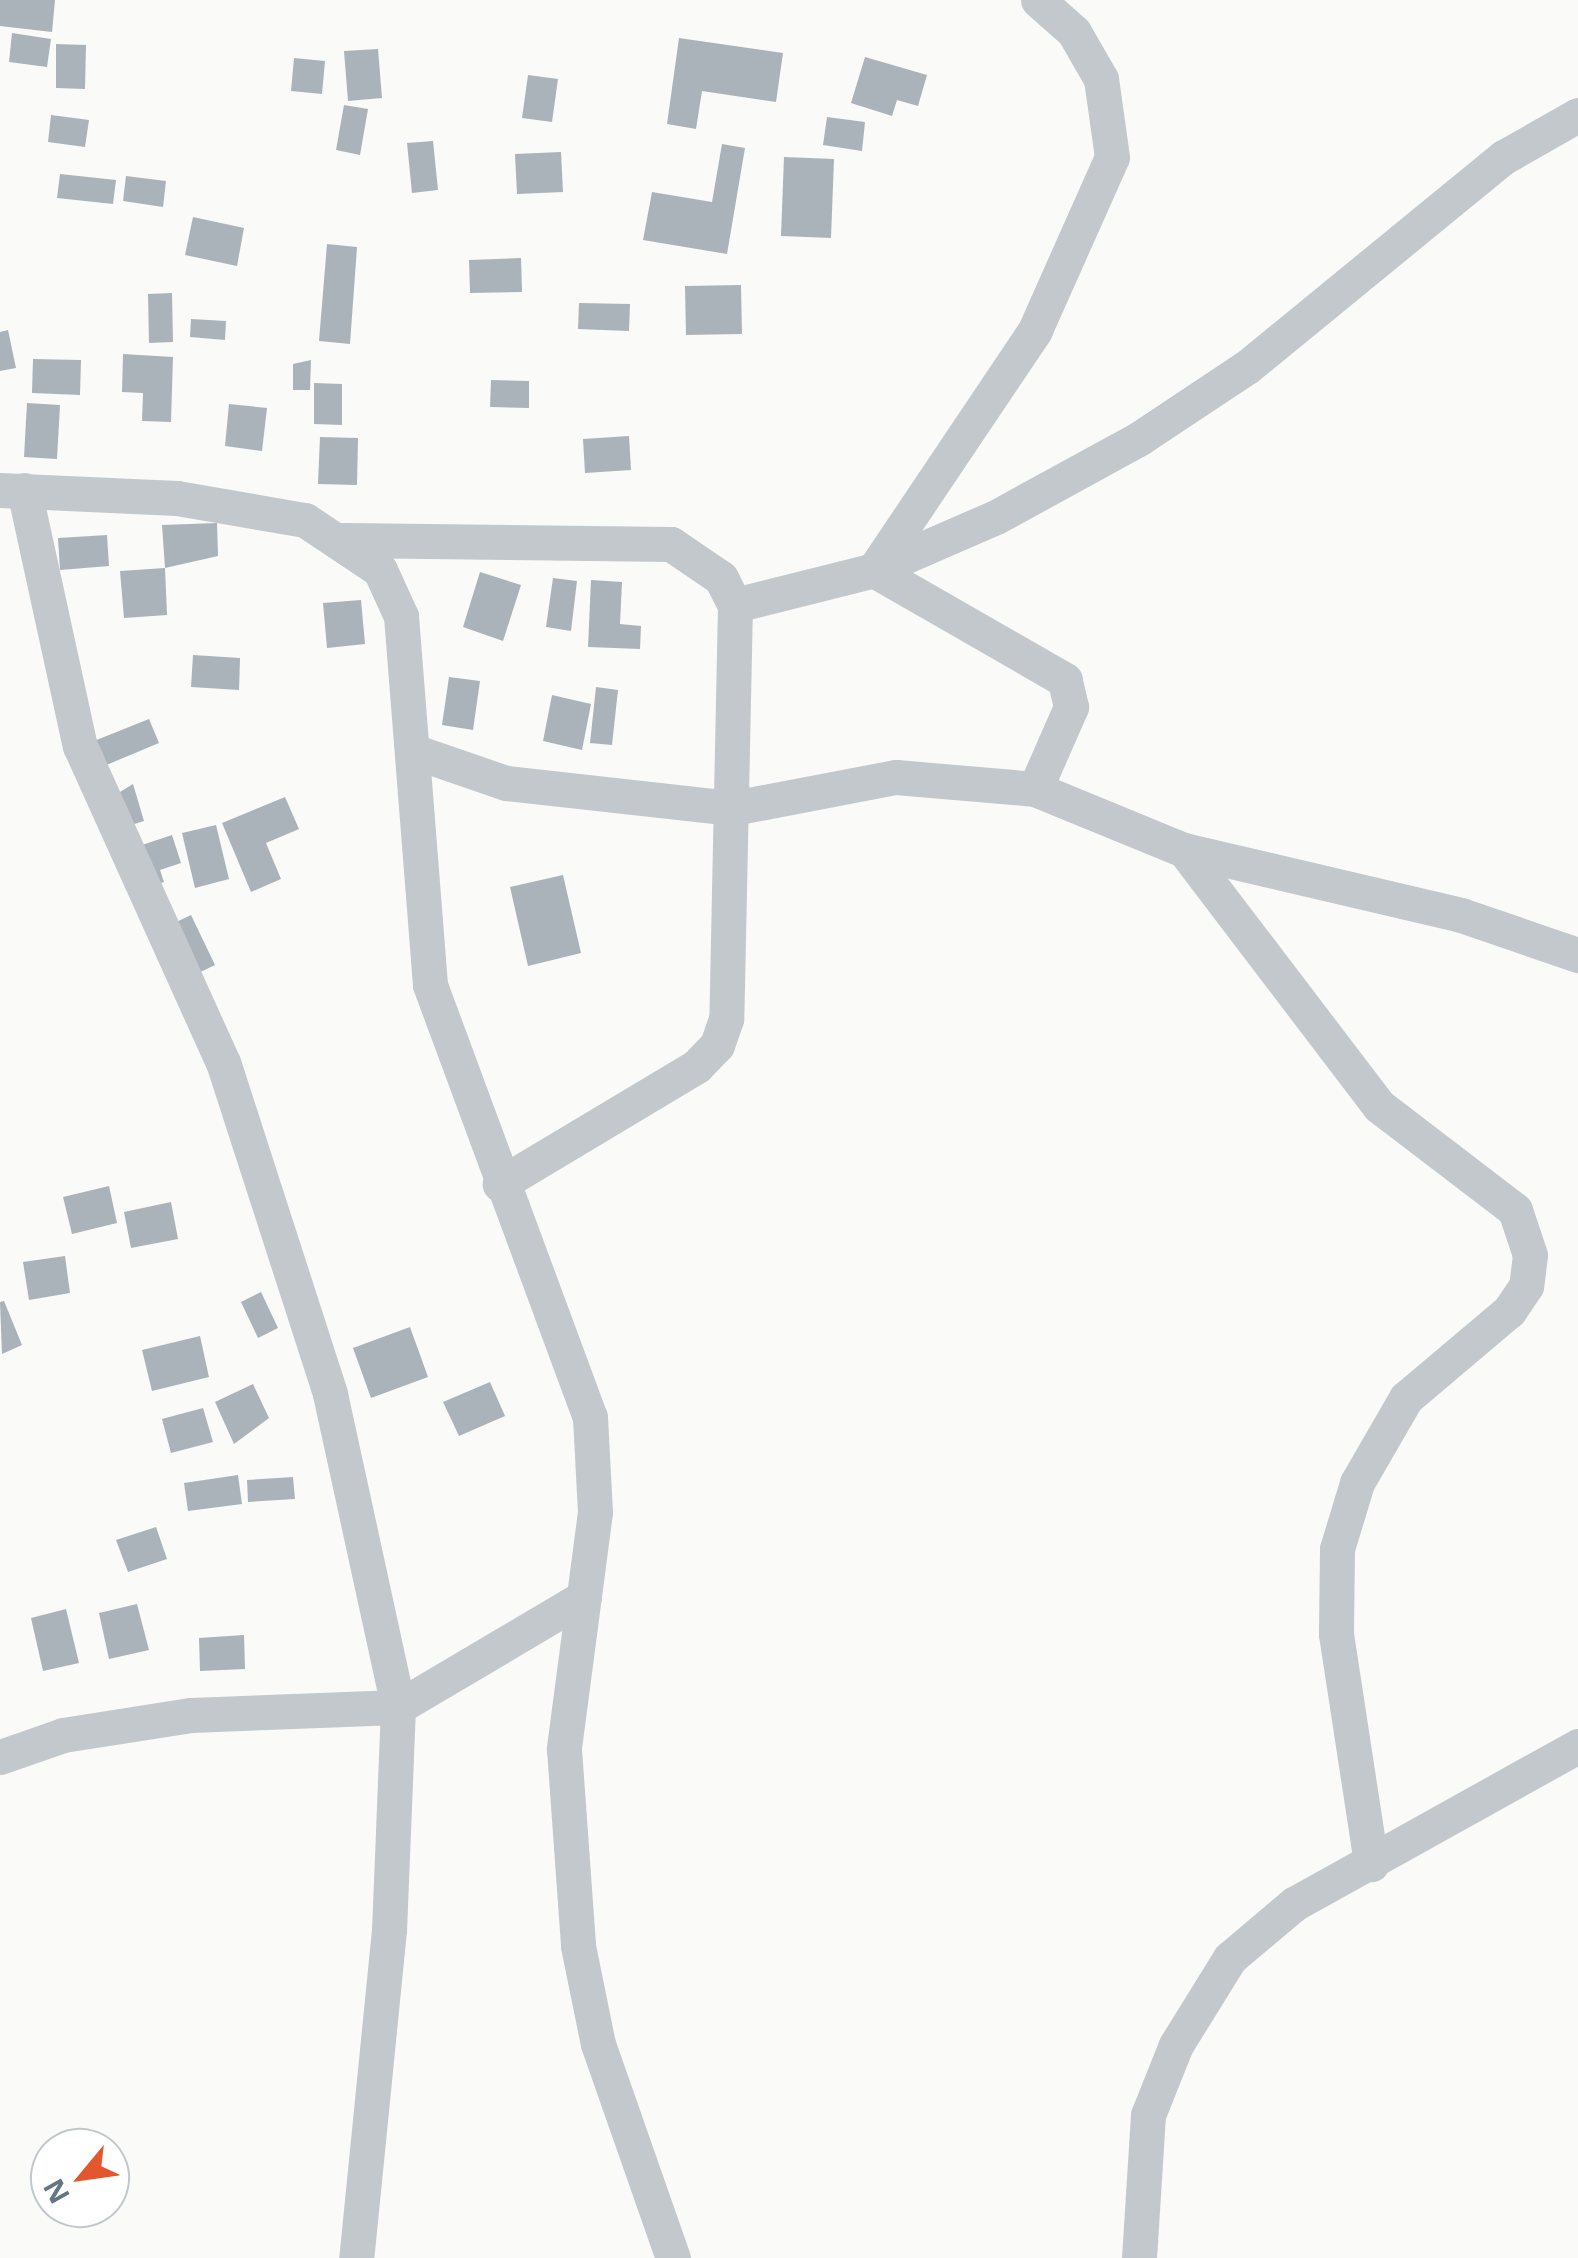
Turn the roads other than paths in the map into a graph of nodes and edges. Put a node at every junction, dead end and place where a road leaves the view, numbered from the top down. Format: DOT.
graph roads {
  1 [pos="1038,0"];
  2 [pos="1578,115"];
  3 [pos="12,490"];
  4 [pos="344,540"];
  5 [pos="874,570"];
  6 [pos="734,604"];
  7 [pos="414,751"];
  8 [pos="1035,789"];
  9 [pos="733,808"];
  10 [pos="1184,850"];
  11 [pos="1578,955"];
  12 [pos="500,1184"];
  13 [pos="584,1597"];
  14 [pos="398,1707"];
  15 [pos="1578,1746"];
  16 [pos="0,1757"];
  17 [pos="1372,1864"];
  18 [pos="356,2258"];
  19 [pos="673,2258"];
  20 [pos="1139,2258"];
  1 -- 5 [label="street"];
  2 -- 5 [label="street"];
  3 -- 4 [label="street"];
  3 -- 14 [label="street"];
  4 -- 6 [label="street"];
  4 -- 7 [label="street"];
  5 -- 6 [label="street"];
  5 -- 8 [label="street"];
  6 -- 9 [label="street"];
  7 -- 9 [label="street"];
  7 -- 12 [label="street"];
  8 -- 9 [label="street"];
  8 -- 10 [label="street"];
  9 -- 12 [label="street"];
  10 -- 11 [label="street"];
  10 -- 17 [label="street"];
  12 -- 13 [label="street"];
  13 -- 14 [label="street"];
  13 -- 19 [label="street"];
  14 -- 16 [label="street"];
  14 -- 18 [label="street"];
  15 -- 17 [label="street"];
  17 -- 20 [label="street"];
}
